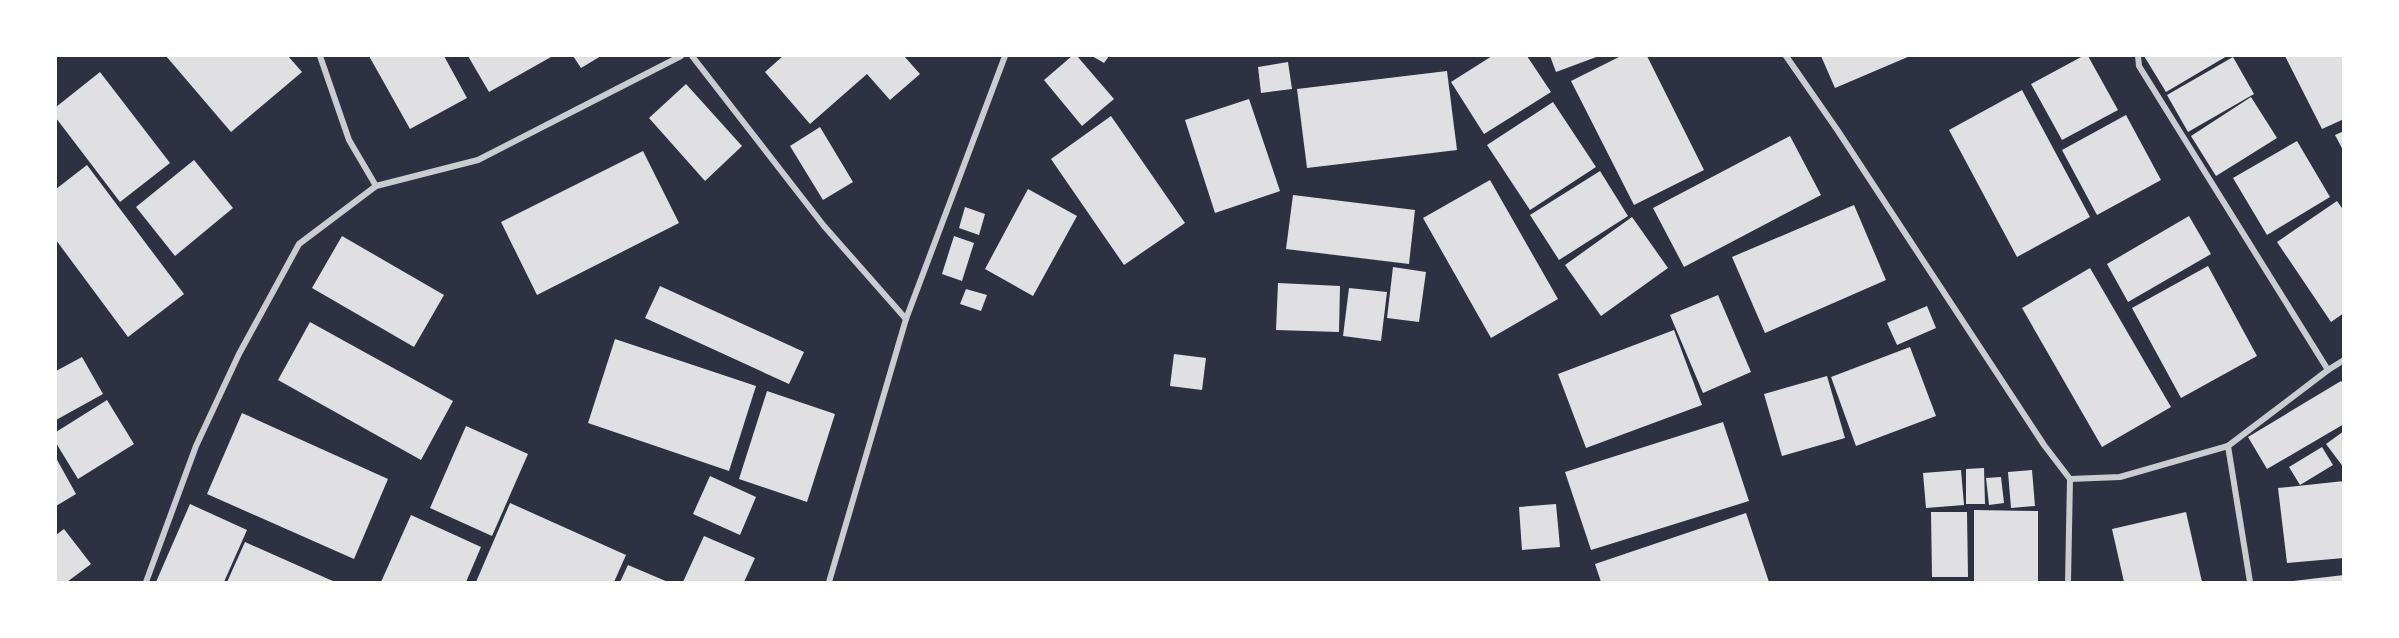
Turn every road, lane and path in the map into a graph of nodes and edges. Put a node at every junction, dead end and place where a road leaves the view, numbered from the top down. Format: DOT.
graph roads {
  1 [pos="320,56"];
  2 [pos="681,56"];
  3 [pos="692,56"];
  4 [pos="1005,56"];
  5 [pos="1786,56"];
  6 [pos="2138,56"];
  7 [pos="376,186"];
  8 [pos="906,319"];
  9 [pos="2343,360"];
  10 [pos="2328,370"];
  11 [pos="2228,446"];
  12 [pos="2070,479"];
  13 [pos="146,582"];
  14 [pos="830,582"];
  15 [pos="2068,582"];
  16 [pos="2250,582"];
  1 -- 7 [label="street"];
  2 -- 7 [label="street"];
  3 -- 8 [label="street"];
  4 -- 8 [label="street"];
  5 -- 12 [label="street"];
  6 -- 10 [label="street"];
  7 -- 13 [label="street"];
  8 -- 14 [label="street"];
  9 -- 10 [label="street"];
  10 -- 11 [label="street"];
  11 -- 12 [label="street"];
  11 -- 16 [label="street"];
  12 -- 15 [label="street"];
}
